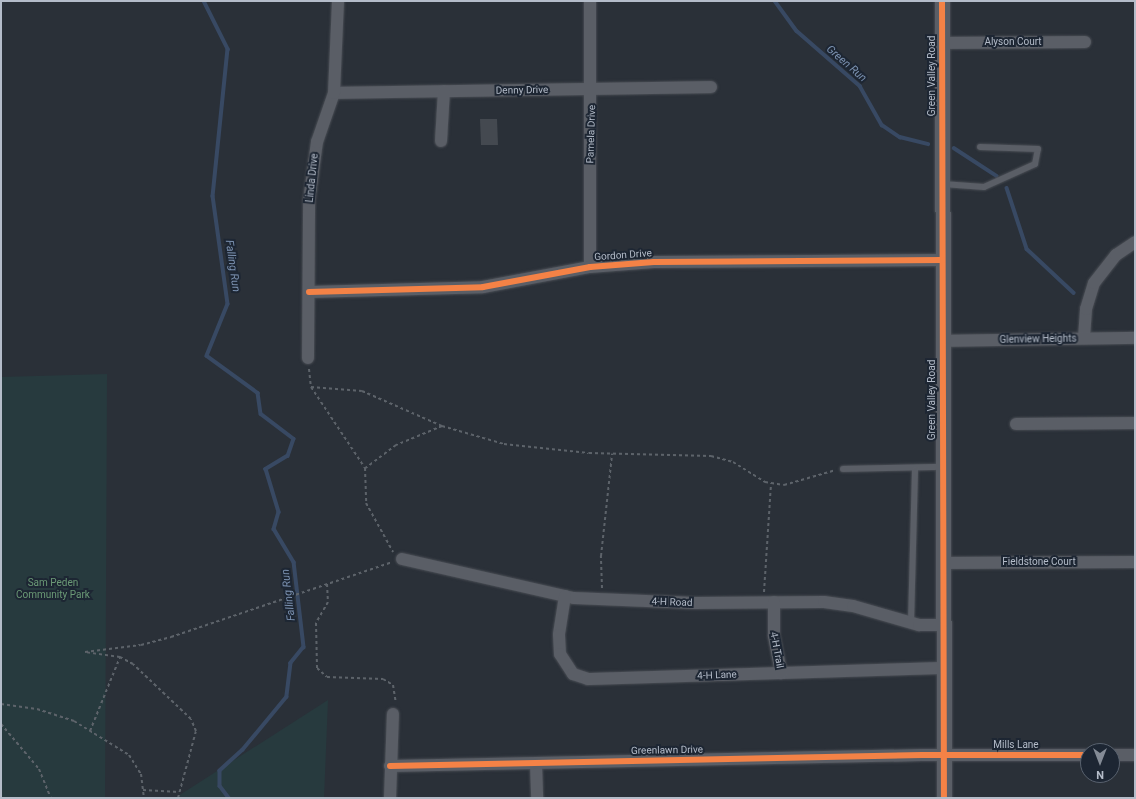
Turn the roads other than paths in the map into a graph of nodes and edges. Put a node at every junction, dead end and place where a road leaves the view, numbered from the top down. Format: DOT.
graph roads {
  1 [pos="338,1"];
  2 [pos="590,1"];
  3 [pos="942,1"];
  4 [pos="1085,42"];
  5 [pos="941,43"];
  6 [pos="711,87"];
  7 [pos="593,89"];
  8 [pos="444,91"];
  9 [pos="334,93"];
  10 [pos="441,141"];
  11 [pos="980,147"];
  12 [pos="942,184"];
  13 [pos="1135,242"];
  14 [pos="942,260"];
  15 [pos="590,268"];
  16 [pos="308,292"];
  17 [pos="1084,338"];
  18 [pos="1135,338"];
  19 [pos="942,341"];
  20 [pos="308,358"];
  21 [pos="1135,423"];
  22 [pos="1016,424"];
  23 [pos="942,467"];
  24 [pos="843,469"];
  25 [pos="915,469"];
  26 [pos="402,559"];
  27 [pos="1135,562"];
  28 [pos="943,563"];
  29 [pos="565,596"];
  30 [pos="774,602"];
  31 [pos="911,623"];
  32 [pos="943,625"];
  33 [pos="943,668"];
  34 [pos="781,673"];
  35 [pos="393,714"];
  36 [pos="1135,754"];
  37 [pos="944,755"];
  38 [pos="1080,755"];
  39 [pos="1120,755"];
  40 [pos="536,764"];
  41 [pos="390,766"];
  42 [pos="390,798"];
  43 [pos="537,798"];
  44 [pos="944,798"];
  1 -- 9 [label="street, Linda Drive"];
  2 -- 7 [label="street, Pamela Drive"];
  3 -- 5 [label="street, Green Valley Road"];
  4 -- 5 [label="street, Alyson Court"];
  5 -- 12 [label="street, Green Valley Road"];
  6 -- 7 [label="street, Denny Drive"];
  7 -- 8 [label="street, Denny Drive"];
  7 -- 15 [label="street, Pamela Drive"];
  8 -- 9 [label="street, Denny Drive"];
  8 -- 10 [label="street"];
  9 -- 16 [label="street, Linda Drive"];
  11 -- 12 [label="lane"];
  12 -- 14 [label="street, Green Valley Road"];
  13 -- 17 [label="street"];
  14 -- 15 [label="street, Gordon Drive"];
  14 -- 19 [label="street, Green Valley Road"];
  15 -- 16 [label="street, Gordon Drive"];
  16 -- 20 [label="street, Linda Drive"];
  17 -- 18 [label="street, Glenview Heights"];
  17 -- 19 [label="street, Glenview Heights"];
  19 -- 23 [label="street, Green Valley Road"];
  21 -- 22 [label="street"];
  23 -- 25 [label="lane"];
  23 -- 28 [label="street, Green Valley Road"];
  24 -- 25 [label="lane"];
  25 -- 31 [label="lane"];
  26 -- 29 [label="street, 4-H Road"];
  27 -- 28 [label="street, Fieldstone Court"];
  28 -- 32 [label="street, Green Valley Road"];
  29 -- 30 [label="street, 4-H Road"];
  29 -- 34 [label="street, 4-H Lane"];
  30 -- 31 [label="street, 4-H Road"];
  30 -- 34 [label="street, 4-H Trail"];
  31 -- 32 [label="street, 4-H Road"];
  32 -- 33 [label="street, Green Valley Road"];
  33 -- 34 [label="street, 4-H Lane"];
  33 -- 37 [label="street, Green Valley Road"];
  35 -- 41 [label="street"];
  36 -- 39 [label="street"];
  37 -- 38 [label="street, Mills Lane"];
  37 -- 40 [label="street, Greenlawn Drive"];
  37 -- 44 [label="street, Green Valley Road"];
  40 -- 41 [label="street, Greenlawn Drive"];
  40 -- 43 [label="street"];
  41 -- 42 [label="street"];
}
